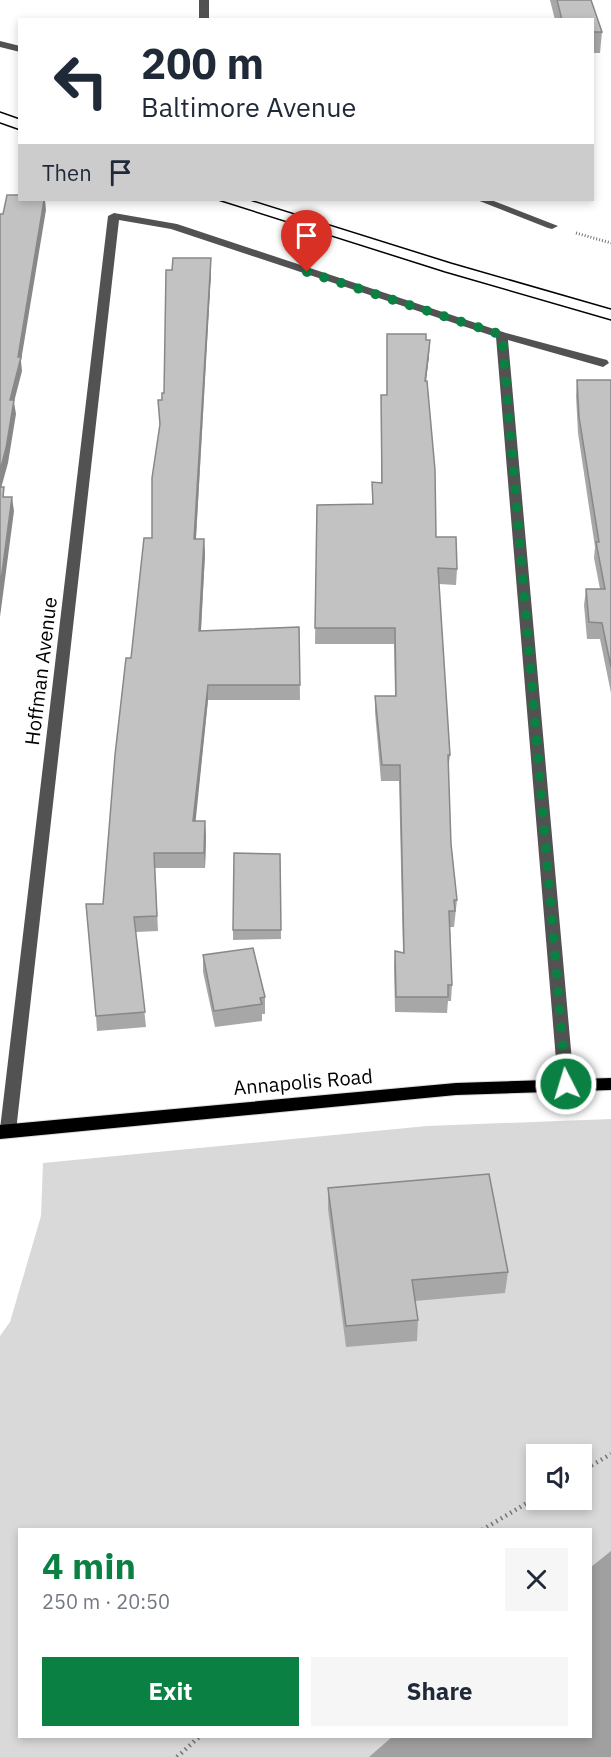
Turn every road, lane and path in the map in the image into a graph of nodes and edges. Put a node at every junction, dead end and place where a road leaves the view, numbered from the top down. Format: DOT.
graph roads {
  1 [pos="204,0"];
  2 [pos="204,18"];
  3 [pos="0,44"];
  4 [pos="18,48"];
  5 [pos="499,202"];
  6 [pos="552,226"];
  7 [pos="611,243"];
  8 [pos="502,335"];
  9 [pos="603,363"];
  10 [pos="566,1084"];
  11 [pos="611,1084"];
  12 [pos="4,1132"];
  13 [pos="611,1454"];
  14 [pos="592,1465"];
  15 [pos="526,1504"];
  16 [pos="485,1528"];
  17 [pos="198,1738"];
  18 [pos="177,1757"];
  1 -- 2 [label="street"];
  3 -- 4 [label="street"];
  5 -- 6 [label="street"];
  6 -- 7 [label="path"];
  8 -- 9 [label="street"];
  8 -- 10 [label="street"];
  8 -- 12 [label="street, Hoffman Avenue"];
  10 -- 11 [label="main road, Annapolis Road"];
  10 -- 12 [label="main road, Annapolis Road"];
  13 -- 14 [label="path"];
  15 -- 16 [label="path"];
  17 -- 18 [label="path"];
}
